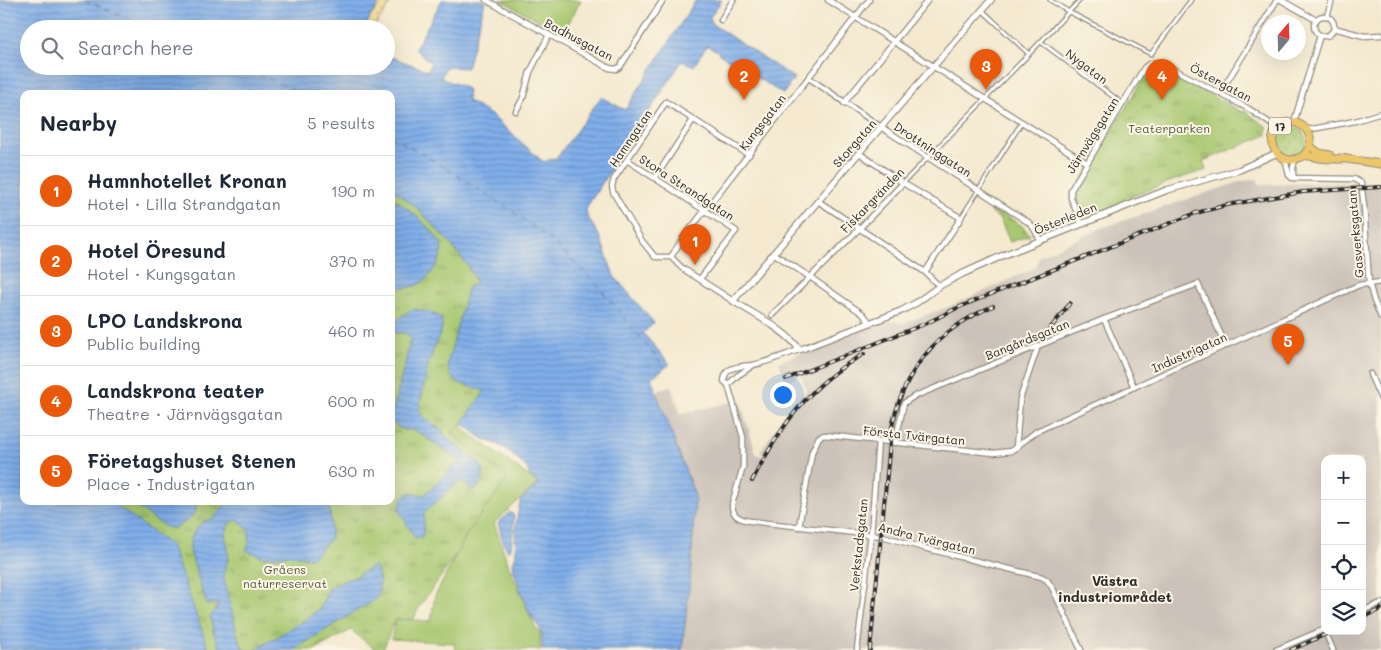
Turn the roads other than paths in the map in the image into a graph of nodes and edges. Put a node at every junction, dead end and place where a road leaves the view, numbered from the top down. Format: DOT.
graph roads {
  1 [pos="486,0"];
  2 [pos="663,0"];
  3 [pos="733,0"];
  4 [pos="828,0"];
  5 [pos="869,0"];
  6 [pos="928,0"];
  7 [pos="1050,0"];
  8 [pos="1080,0"];
  9 [pos="1191,0"];
  10 [pos="1277,0"];
  11 [pos="1281,0"];
  12 [pos="1332,0"];
  13 [pos="988,1"];
  14 [pos="982,10"];
  15 [pos="1069,12"];
  16 [pos="1327,16"];
  17 [pos="856,17"];
  18 [pos="721,20"];
  19 [pos="1316,20"];
  20 [pos="1334,28"];
  21 [pos="549,35"];
  22 [pos="1320,35"];
  23 [pos="1381,35"];
  24 [pos="895,42"];
  25 [pos="1041,42"];
  26 [pos="1029,54"];
  27 [pos="1151,63"];
  28 [pos="934,66"];
  29 [pos="809,78"];
  30 [pos="1220,93"];
  31 [pos="986,99"];
  32 [pos="844,102"];
  33 [pos="1123,104"];
  34 [pos="516,111"];
  35 [pos="1381,113"];
  36 [pos="694,120"];
  37 [pos="1022,122"];
  38 [pos="1294,122"];
  39 [pos="881,127"];
  40 [pos="1278,128"];
  41 [pos="1308,130"];
  42 [pos="1310,146"];
  43 [pos="859,153"];
  44 [pos="1277,153"];
  45 [pos="749,155"];
  46 [pos="1304,156"];
  47 [pos="927,157"];
  48 [pos="1285,159"];
  49 [pos="1342,159"];
  50 [pos="627,160"];
  51 [pos="1295,160"];
  52 [pos="1087,163"];
  53 [pos="1381,164"];
  54 [pos="655,178"];
  55 [pos="1296,179"];
  56 [pos="903,183"];
  57 [pos="979,190"];
  58 [pos="818,201"];
  59 [pos="706,211"];
  60 [pos="960,218"];
  61 [pos="1081,224"];
  62 [pos="859,229"];
  63 [pos="1040,240"];
  64 [pos="773,253"];
  65 [pos="671,257"];
  66 [pos="925,272"];
  67 [pos="810,277"];
  68 [pos="700,279"];
  69 [pos="1381,282"];
  70 [pos="1369,283"];
  71 [pos="941,285"];
  72 [pos="733,301"];
  73 [pos="772,315"];
  74 [pos="1381,317"];
  75 [pos="1104,318"];
  76 [pos="870,323"];
  77 [pos="1038,346"];
  78 [pos="1226,346"];
  79 [pos="799,350"];
  80 [pos="753,365"];
  81 [pos="1370,374"];
  82 [pos="728,385"];
  83 [pos="1134,387"];
  84 [pos="1381,400"];
  85 [pos="878,441"];
  86 [pos="895,443"];
  87 [pos="1016,448"];
  88 [pos="1011,452"];
  89 [pos="799,526"];
  90 [pos="871,534"];
  91 [pos="1381,603"];
  92 [pos="1366,610"];
  93 [pos="1321,630"];
  94 [pos="1327,635"];
  95 [pos="856,650"];
  96 [pos="1081,650"];
  97 [pos="1276,650"];
  98 [pos="1333,650"];
  1 -- 21 [label="street, Badhusgatan"];
  2 -- 21 [label="street, Badhusgatan"];
  3 -- 18 [label="street"];
  4 -- 17 [label="street"];
  5 -- 17 [label="street, Kungsgatan"];
  6 -- 24 [label="street"];
  7 -- 15 [label="street"];
  8 -- 15 [label="street, Fiskargränden"];
  9 -- 15 [label="street"];
  10 -- 30 [label="street"];
  11 -- 19 [label="street"];
  12 -- 16 [label="street"];
  13 -- 14 [label="street, Storgatan"];
  14 -- 26 [label="street"];
  14 -- 28 [label="street, Storgatan"];
  15 -- 25 [label="street, Fiskargränden"];
  16 -- 19 [label="street"];
  16 -- 20 [label="street"];
  17 -- 24 [label="street"];
  17 -- 29 [label="street, Kungsgatan"];
  19 -- 22 [label="street"];
  20 -- 22 [label="street"];
  20 -- 23 [label="street"];
  21 -- 34 [label="street"];
  22 -- 38 [label="street"];
  24 -- 28 [label="street"];
  24 -- 32 [label="street"];
  25 -- 26 [label="street, Fiskargränden"];
  25 -- 33 [label="street, Nygatan"];
  26 -- 31 [label="street, Fiskargränden"];
  27 -- 30 [label="street, Östergatan"];
  27 -- 33 [label="street, Järnvägsgatan"];
  28 -- 31 [label="street"];
  28 -- 39 [label="street, Storgatan"];
  29 -- 32 [label="street, Drottninggatan"];
  29 -- 45 [label="street, Kungsgatan"];
  30 -- 40 [label="street, Östergatan"];
  31 -- 37 [label="street"];
  31 -- 47 [label="street, Fiskargränden"];
  32 -- 39 [label="street, Drottninggatan"];
  33 -- 52 [label="street, Järnvägsgatan"];
  35 -- 41 [label="street"];
  36 -- 45 [label="street"];
  36 -- 50 [label="street, Hamngatan"];
  36 -- 54 [label="street"];
  37 -- 52 [label="street"];
  37 -- 57 [label="street"];
  38 -- 40 [label="main road, 17"];
  38 -- 41 [label="main road, 17"];
  39 -- 43 [label="street, Storgatan"];
  39 -- 47 [label="street, Drottninggatan"];
  40 -- 44 [label="main road, 17"];
  41 -- 42 [label="main road, 17"];
  42 -- 46 [label="main road"];
  42 -- 49 [label="main road"];
  43 -- 56 [label="street"];
  43 -- 58 [label="street, Storgatan"];
  44 -- 48 [label="main road, 17"];
  44 -- 61 [label="street, Österleden"];
  45 -- 59 [label="street, Kungsgatan"];
  46 -- 49 [label="main road"];
  46 -- 51 [label="main road"];
  47 -- 56 [label="street, Fiskargränden"];
  47 -- 57 [label="street, Drottninggatan"];
  48 -- 51 [label="main road"];
  48 -- 55 [label="street"];
  49 -- 53 [label="main road"];
  50 -- 54 [label="street, Stora Strandgatan"];
  50 -- 65 [label="street, Hamngatan"];
  51 -- 55 [label="street"];
  52 -- 61 [label="street, Järnvägsgatan"];
  54 -- 59 [label="street, Stora Strandgatan"];
  55 -- 70 [label="street, Gasverksgatan"];
  56 -- 60 [label="street"];
  56 -- 62 [label="street, Fiskargränden"];
  57 -- 60 [label="street"];
  57 -- 63 [label="street, Drottninggatan"];
  58 -- 62 [label="street"];
  58 -- 64 [label="street, Storgatan"];
  59 -- 65 [label="street, Kungsgatan"];
  59 -- 68 [label="street, Stora Strandgatan"];
  60 -- 66 [label="street"];
  61 -- 63 [label="street, Österleden"];
  62 -- 66 [label="street"];
  62 -- 67 [label="street, Fiskargränden"];
  63 -- 71 [label="street, Österleden"];
  64 -- 67 [label="street"];
  64 -- 72 [label="street, Storgatan"];
  65 -- 68 [label="street"];
  66 -- 71 [label="street"];
  67 -- 73 [label="street, Fiskargränden"];
  67 -- 76 [label="street"];
  68 -- 72 [label="street"];
  69 -- 70 [label="street, Industrigatan"];
  70 -- 74 [label="street, Gasverksgatan"];
  70 -- 78 [label="street, Industrigatan"];
  71 -- 76 [label="street, Österleden"];
  72 -- 79 [label="street"];
  75 -- 77 [label="street, Bangårdsgatan"];
  75 -- 78 [label="street, Bangårdsgatan"];
  75 -- 83 [label="street"];
  76 -- 79 [label="street, Österleden"];
  77 -- 86 [label="street, Bangårdsgatan"];
  77 -- 87 [label="street"];
  78 -- 83 [label="street, Industrigatan"];
  79 -- 80 [label="street"];
  80 -- 82 [label="street"];
  80 -- 82 [label="street"];
  81 -- 84 [label="street"];
  82 -- 89 [label="street, Andra Tvärgatan"];
  83 -- 87 [label="street, Industrigatan"];
  85 -- 86 [label="street, Första Tvärgatan"];
  85 -- 89 [label="street, Första Tvärgatan"];
  85 -- 90 [label="street, Verkstadsgatan"];
  86 -- 88 [label="street, Första Tvärgatan"];
  87 -- 88 [label="street, Industrigatan"];
  89 -- 90 [label="street, Andra Tvärgatan"];
  90 -- 95 [label="street, Verkstadsgatan"];
  90 -- 96 [label="street, Andra Tvärgatan"];
  91 -- 92 [label="street"];
  93 -- 97 [label="street"];
  94 -- 98 [label="street"];
}
